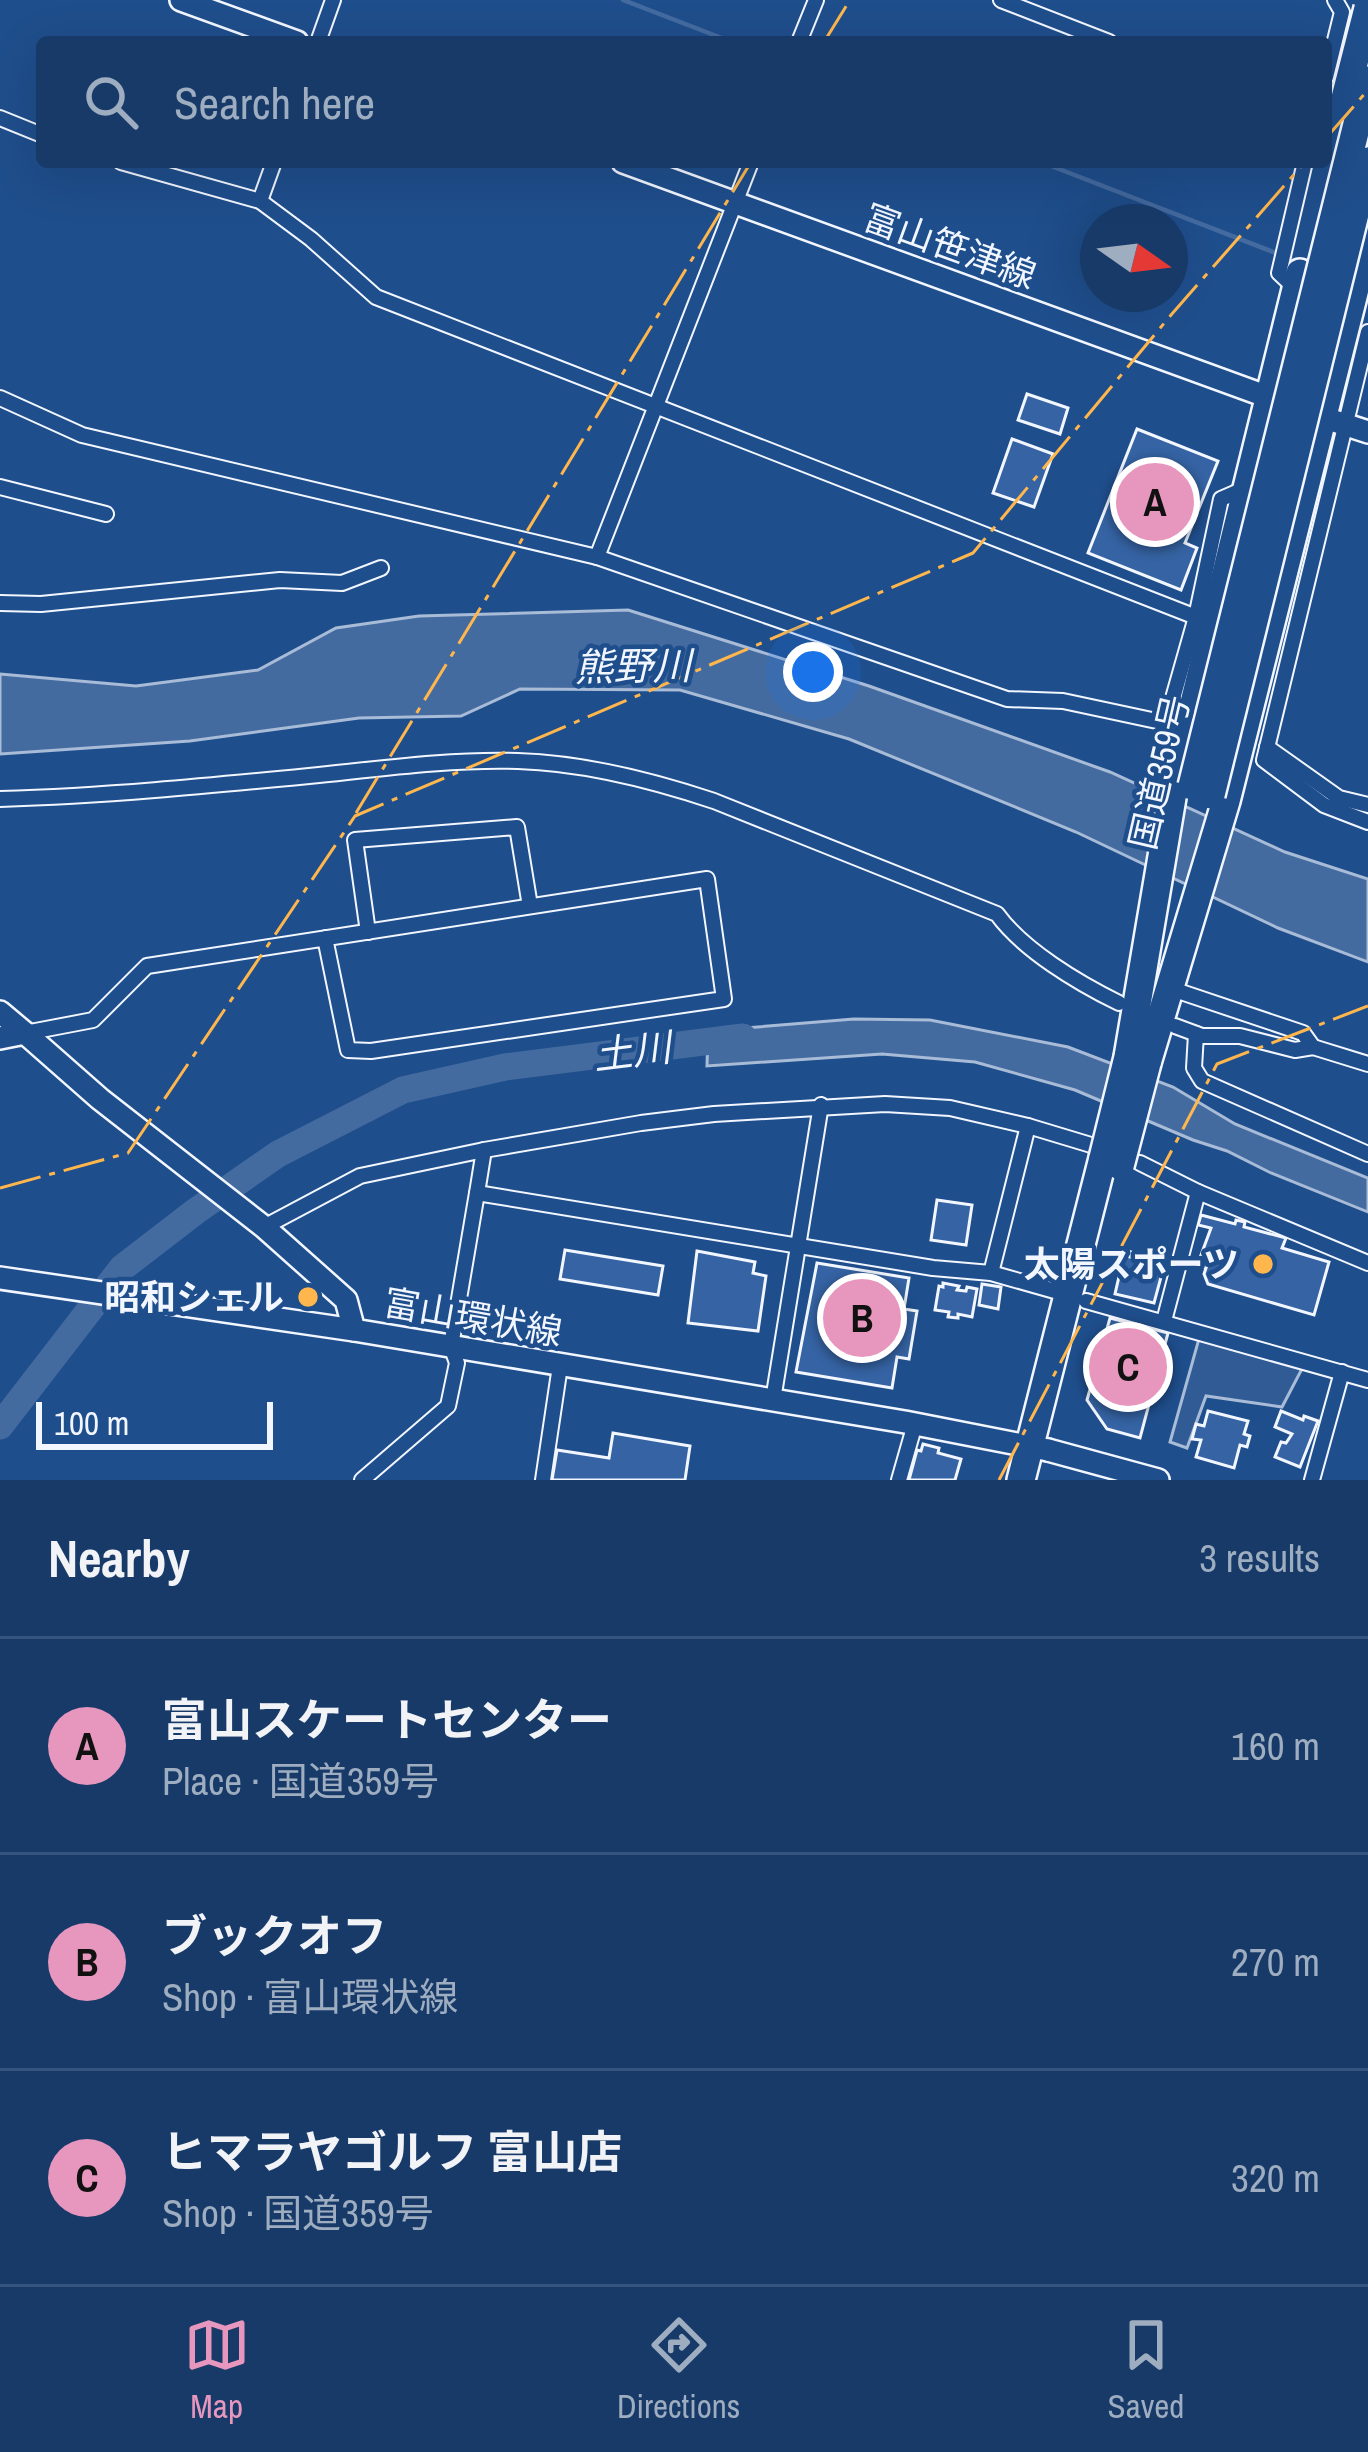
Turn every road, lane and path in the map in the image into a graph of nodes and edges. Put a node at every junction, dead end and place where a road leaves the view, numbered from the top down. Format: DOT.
graph roads {
  1 [pos="181,0"];
  2 [pos="333,0"];
  3 [pos="816,0"];
  4 [pos="1000,0"];
  5 [pos="1335,0"];
  6 [pos="1368,8"];
  7 [pos="280,36"];
  8 [pos="320,36"];
  9 [pos="801,36"];
  10 [pos="1093,36"];
  11 [pos="1332,53"];
  12 [pos="1368,80"];
  13 [pos="0,118"];
  14 [pos="36,133"];
  15 [pos="1332,148"];
  16 [pos="1368,161"];
  17 [pos="142,168"];
  18 [pos="272,168"];
  19 [pos="638,168"];
  20 [pos="749,168"];
  21 [pos="1304,168"];
  22 [pos="1327,168"];
  23 [pos="260,201"];
  24 [pos="734,203"];
  25 [pos="1368,237"];
  26 [pos="1298,281"];
  27 [pos="1368,332"];
  28 [pos="1270,397"];
  29 [pos="0,398"];
  30 [pos="658,405"];
  31 [pos="1334,421"];
  32 [pos="1368,432"];
  33 [pos="0,487"];
  34 [pos="1248,487"];
  35 [pos="106,514"];
  36 [pos="597,557"];
  37 [pos="381,568"];
  38 [pos="0,603"];
  39 [pos="1196,617"];
  40 [pos="1267,747"];
  41 [pos="0,799"];
  42 [pos="1368,806"];
  43 [pos="1368,822"];
  44 [pos="530,906"];
  45 [pos="368,932"];
  46 [pos="325,938"];
  47 [pos="1162,975"];
  48 [pos="1119,1003"];
  49 [pos="0,1012"];
  50 [pos="1175,1026"];
  51 [pos="25,1034"];
  52 [pos="1196,1034"];
  53 [pos="0,1038"];
  54 [pos="1313,1047"];
  55 [pos="1368,1064"];
  56 [pos="821,1106"];
  57 [pos="1028,1126"];
  58 [pos="484,1150"];
  59 [pos="1368,1154"];
  60 [pos="1113,1158"];
  61 [pos="1198,1192"];
  62 [pos="476,1193"];
  63 [pos="259,1223"];
  64 [pos="798,1244"];
  65 [pos="1368,1263"];
  66 [pos="991,1273"];
  67 [pos="0,1278"];
  68 [pos="1077,1298"];
  69 [pos="1164,1321"];
  70 [pos="353,1330"];
  71 [pos="452,1346"];
  72 [pos="560,1366"];
  73 [pos="1342,1372"];
  74 [pos="1368,1380"];
  75 [pos="773,1400"];
  76 [pos="915,1424"];
  77 [pos="1039,1448"];
  78 [pos="362,1480"];
  79 [pos="543,1480"];
  80 [pos="899,1480"];
  81 [pos="1021,1480"];
  82 [pos="1039,1480"];
  83 [pos="1158,1480"];
  84 [pos="1312,1480"];
  1 -- 7 [label="main road"];
  2 -- 8 [label="street"];
  3 -- 9 [label="street"];
  4 -- 10 [label="street"];
  5 -- 11 [label="street"];
  6 -- 15 [label="highway, bridge"];
  12 -- 47 [label="highway, 国道359号, bridge"];
  13 -- 14 [label="street"];
  16 -- 47 [label="highway, 国道359号, bridge"];
  17 -- 23 [label="street"];
  18 -- 23 [label="street"];
  19 -- 24 [label="main road, 富山笹津線"];
  20 -- 24 [label="street"];
  21 -- 26 [label="street"];
  22 -- 26 [label="highway, bridge"];
  23 -- 30 [label="street"];
  24 -- 28 [label="main road, 富山笹津線"];
  24 -- 30 [label="street"];
  25 -- 31 [label="highway"];
  26 -- 28 [label="highway"];
  27 -- 31 [label="street"];
  28 -- 31 [label="main road, 富山笹津線"];
  28 -- 34 [label="highway"];
  29 -- 36 [label="street"];
  30 -- 36 [label="street"];
  30 -- 39 [label="street"];
  31 -- 32 [label="main road, 富山笹津線"];
  31 -- 40 [label="street"];
  31 -- 47 [label="highway"];
  33 -- 35 [label="street"];
  34 -- 39 [label="street"];
  34 -- 47 [label="highway"];
  36 -- 39 [label="street"];
  37 -- 38 [label="street"];
  40 -- 42 [label="street"];
  40 -- 43 [label="street"];
  41 -- 48 [label="street"];
  44 -- 45 [label="street"];
  44 -- 45 [label="street"];
  44 -- 46 [label="street"];
  45 -- 46 [label="street"];
  46 -- 51 [label="street"];
  47 -- 54 [label="street"];
  47 -- 60 [label="highway, bridge"];
  49 -- 51 [label="main road, 富山環状線"];
  50 -- 52 [label="street"];
  51 -- 53 [label="main road"];
  51 -- 63 [label="main road, 富山環状線"];
  52 -- 54 [label="street"];
  52 -- 59 [label="street"];
  54 -- 55 [label="street"];
  56 -- 57 [label="street"];
  56 -- 58 [label="street"];
  56 -- 64 [label="street"];
  57 -- 60 [label="street"];
  57 -- 66 [label="street"];
  58 -- 62 [label="street"];
  58 -- 63 [label="street"];
  60 -- 61 [label="street"];
  60 -- 68 [label="highway"];
  61 -- 65 [label="street"];
  61 -- 69 [label="street"];
  62 -- 64 [label="street"];
  62 -- 71 [label="street"];
  63 -- 70 [label="main road, 富山環状線"];
  64 -- 66 [label="street"];
  64 -- 75 [label="street"];
  66 -- 68 [label="street"];
  67 -- 70 [label="main road"];
  68 -- 69 [label="street"];
  68 -- 77 [label="highway"];
  69 -- 73 [label="street"];
  70 -- 71 [label="main road, 富山環状線"];
  71 -- 72 [label="main road, 富山環状線"];
  71 -- 78 [label="street"];
  72 -- 75 [label="main road, 富山環状線"];
  72 -- 79 [label="street"];
  73 -- 74 [label="street"];
  73 -- 84 [label="street"];
  75 -- 76 [label="main road, 富山環状線"];
  76 -- 77 [label="main road, 富山環状線"];
  76 -- 80 [label="street"];
  77 -- 81 [label="highway"];
  77 -- 82 [label="highway"];
  77 -- 83 [label="main road, 富山環状線"];
}
